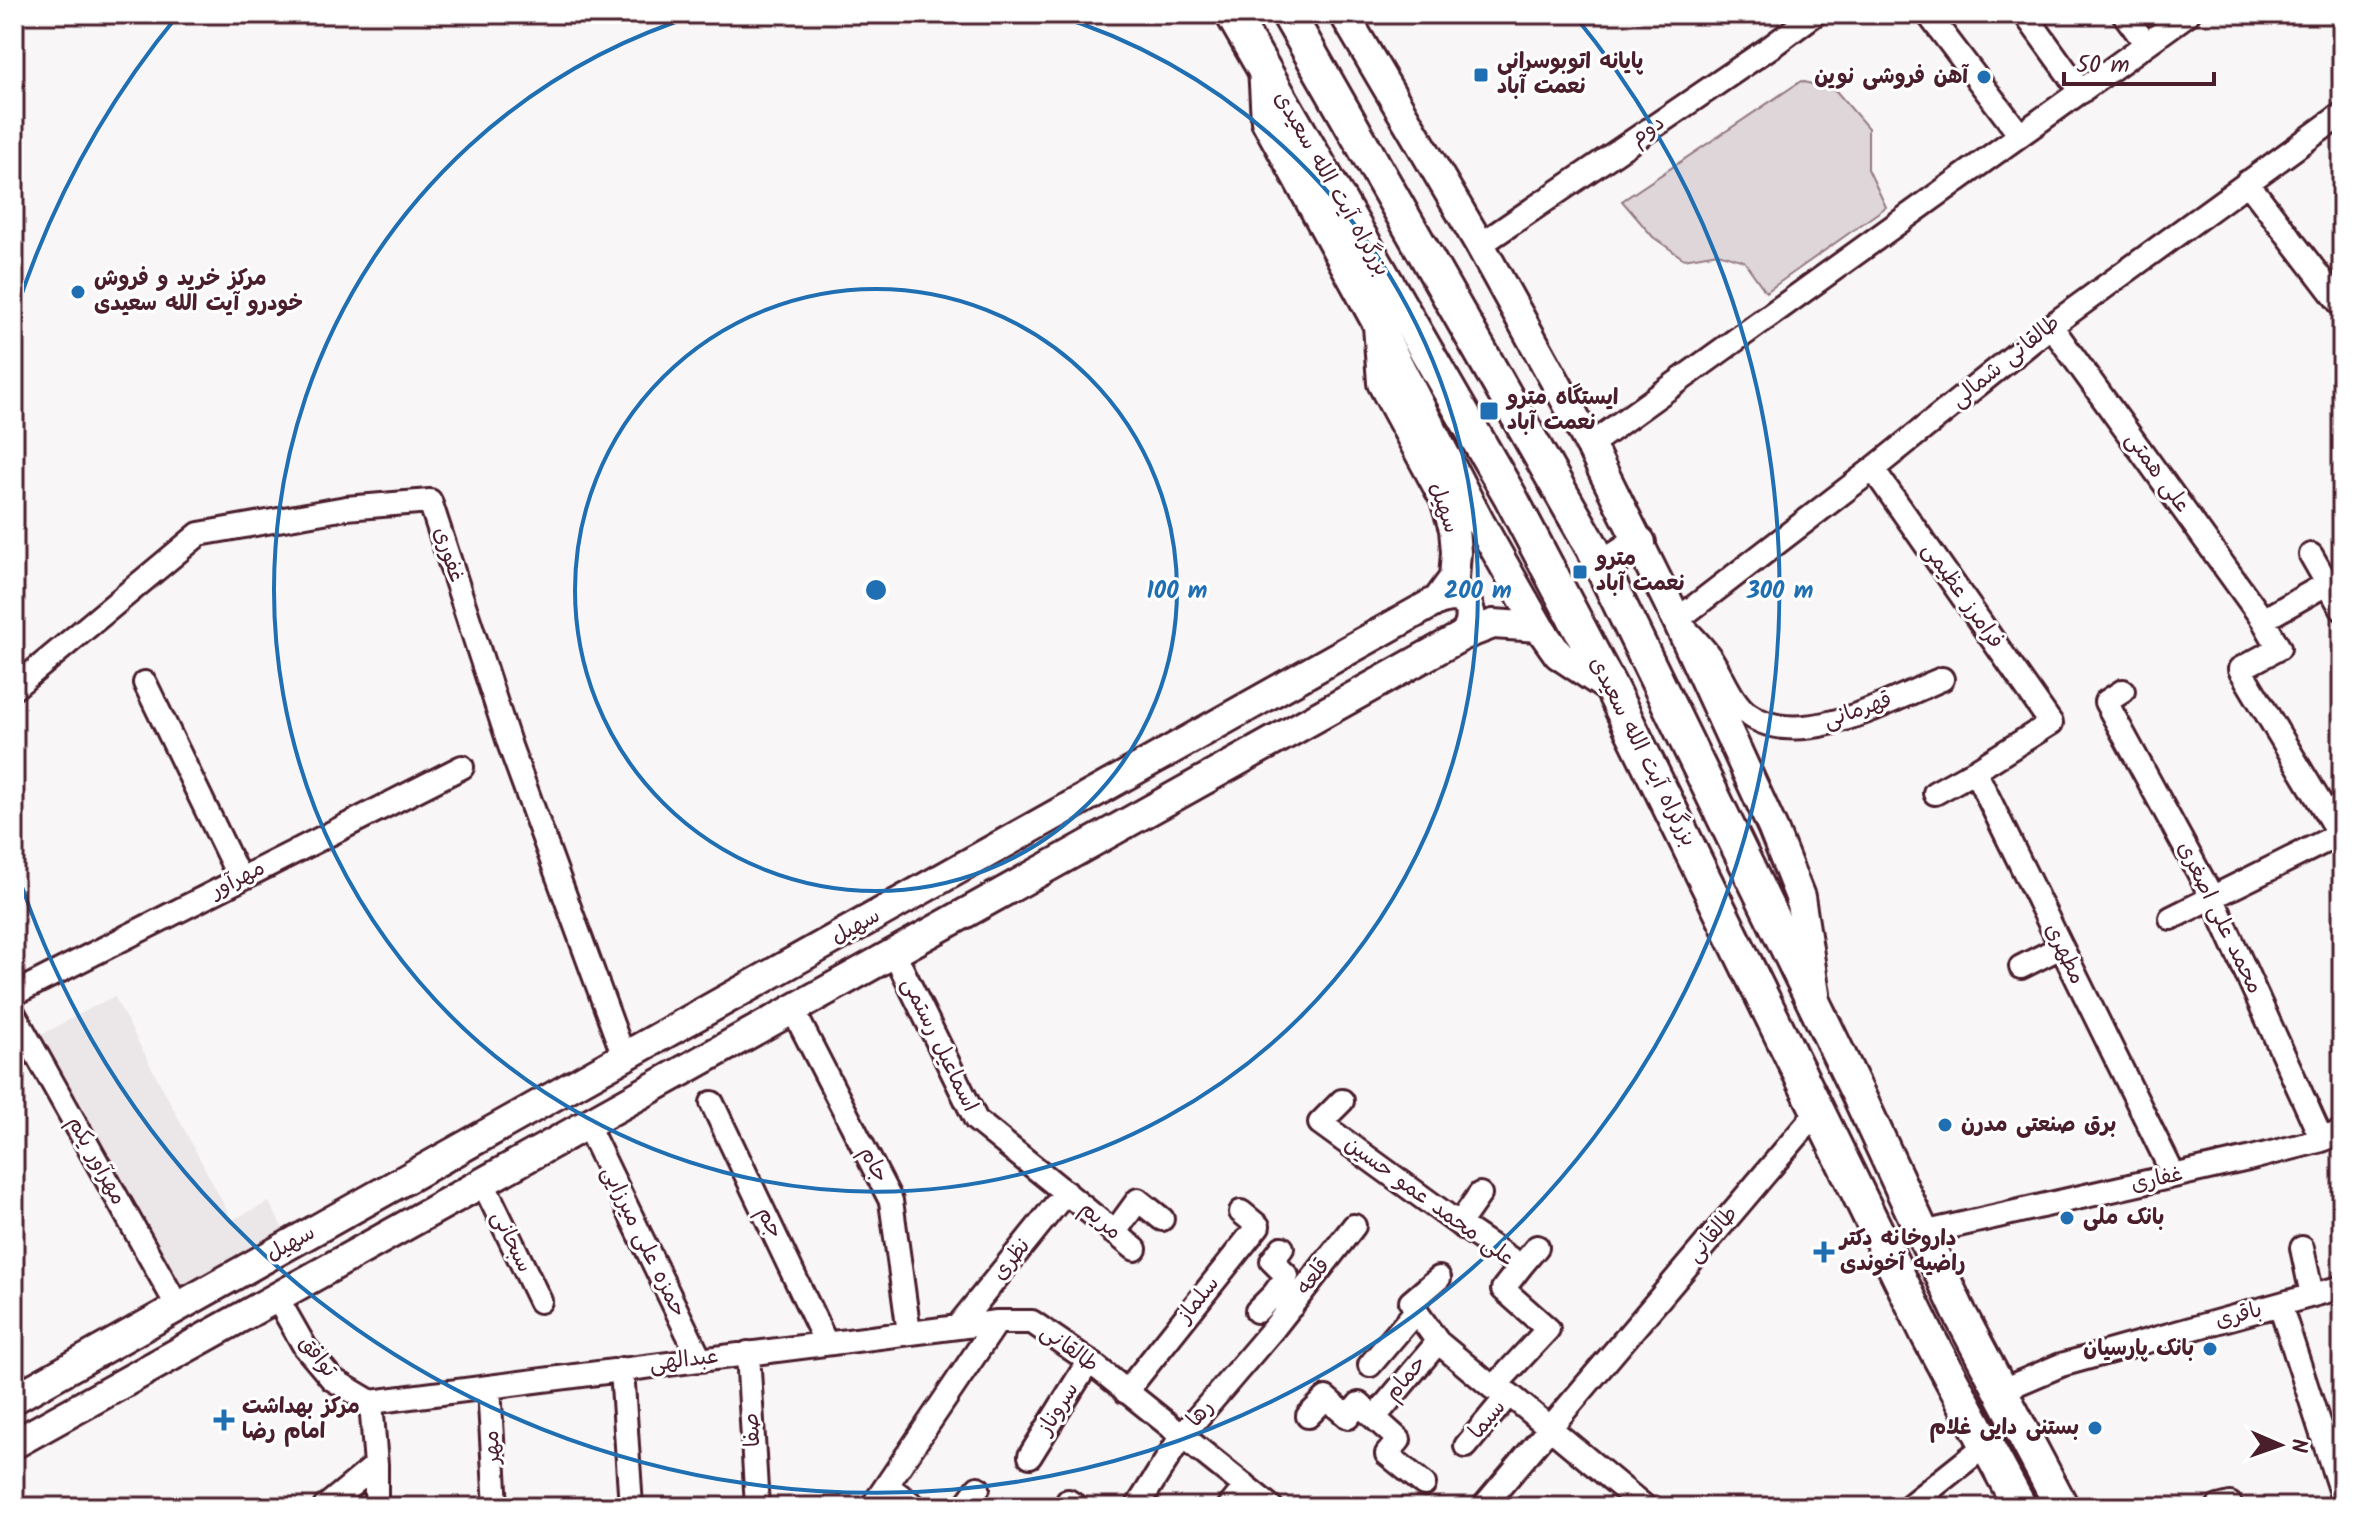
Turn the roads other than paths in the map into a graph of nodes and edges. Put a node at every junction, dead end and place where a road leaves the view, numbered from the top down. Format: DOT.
graph roads {
  1 [pos="1232,14"];
  2 [pos="1288,14"];
  3 [pos="1344,14"];
  4 [pos="1815,14"];
  5 [pos="1928,14"];
  6 [pos="2025,14"];
  7 [pos="2124,14"];
  8 [pos="2188,14"];
  9 [pos="2146,44"];
  10 [pos="1263,66"];
  11 [pos="2081,92"];
  12 [pos="2342,114"];
  13 [pos="2020,135"];
  14 [pos="2247,182"];
  15 [pos="1480,245"];
  16 [pos="2342,306"];
  17 [pos="1378,325"];
  18 [pos="2051,326"];
  19 [pos="1590,445"];
  20 [pos="1873,469"];
  21 [pos="1639,543"];
  22 [pos="2311,555"];
  23 [pos="1602,567"];
  24 [pos="2328,583"];
  25 [pos="1438,600"];
  26 [pos="2342,609"];
  27 [pos="1677,620"];
  28 [pos="2263,620"];
  29 [pos="1539,627"];
  30 [pos="1462,636"];
  31 [pos="1942,679"];
  32 [pos="145,683"];
  33 [pos="14,688"];
  34 [pos="1612,690"];
  35 [pos="2115,696"];
  36 [pos="462,767"];
  37 [pos="1975,771"];
  38 [pos="1935,793"];
  39 [pos="2341,835"];
  40 [pos="240,879"];
  41 [pos="2212,897"];
  42 [pos="2171,918"];
  43 [pos="2061,947"];
  44 [pos="894,953"];
  45 [pos="2021,967"];
  46 [pos="14,994"];
  47 [pos="793,1010"];
  48 [pos="1818,1011"];
  49 [pos="14,1014"];
  50 [pos="624,1057"];
  51 [pos="1342,1101"];
  52 [pos="712,1103"];
  53 [pos="1819,1110"];
  54 [pos="587,1125"];
  55 [pos="2332,1136"];
  56 [pos="2174,1176"];
  57 [pos="483,1183"];
  58 [pos="1066,1192"];
  59 [pos="1480,1194"];
  60 [pos="1241,1212"];
  61 [pos="1162,1219"];
  62 [pos="1459,1224"];
  63 [pos="1354,1226"];
  64 [pos="1114,1233"];
  65 [pos="1923,1233"];
  66 [pos="1537,1247"];
  67 [pos="1282,1248"];
  68 [pos="2302,1248"];
  69 [pos="1135,1249"];
  70 [pos="1521,1266"];
  71 [pos="1439,1278"];
  72 [pos="2342,1287"];
  73 [pos="2312,1295"];
  74 [pos="277,1298"];
  75 [pos="1283,1300"];
  76 [pos="540,1301"];
  77 [pos="2280,1305"];
  78 [pos="1414,1306"];
  79 [pos="178,1307"];
  80 [pos="1257,1311"];
  81 [pos="997,1322"];
  82 [pos="957,1327"];
  83 [pos="1274,1328"];
  84 [pos="909,1333"];
  85 [pos="1438,1342"];
  86 [pos="826,1343"];
  87 [pos="748,1353"];
  88 [pos="700,1359"];
  89 [pos="1089,1361"];
  90 [pos="1370,1365"];
  91 [pos="622,1369"];
  92 [pos="489,1387"];
  93 [pos="1501,1391"];
  94 [pos="2000,1391"];
  95 [pos="1126,1392"];
  96 [pos="14,1399"];
  97 [pos="371,1402"];
  98 [pos="1308,1416"];
  99 [pos="1375,1417"];
  100 [pos="1551,1427"];
  101 [pos="1181,1437"];
  102 [pos="14,1444"];
  103 [pos="1987,1444"];
  104 [pos="1466,1446"];
  105 [pos="1030,1456"];
  106 [pos="376,1465"];
  107 [pos="1424,1484"];
  108 [pos="887,1486"];
  109 [pos="1246,1486"];
  110 [pos="978,1488"];
  111 [pos="2342,1496"];
  112 [pos="325,1507"];
  113 [pos="376,1507"];
  114 [pos="496,1507"];
  115 [pos="631,1507"];
  116 [pos="757,1507"];
  117 [pos="872,1507"];
  118 [pos="916,1507"];
  119 [pos="964,1507"];
  120 [pos="1137,1507"];
  121 [pos="1229,1507"];
  122 [pos="1271,1507"];
  123 [pos="1483,1507"];
  124 [pos="1645,1507"];
  125 [pos="1908,1507"];
  126 [pos="2020,1507"];
  127 [pos="2062,1507"];
  128 [pos="2218,1507"];
  129 [pos="2231,1507"];
  1 -- 10 [label="highway, بزرگراه آیت الله سعیدی"];
  2 -- 23 [label="highway, بزرگراه آیت الله سعیدی"];
  3 -- 15 [label="main road"];
  4 -- 15 [label="street, دوم"];
  5 -- 13 [label="street"];
  6 -- 11 [label="street"];
  7 -- 9 [label="street"];
  8 -- 9 [label="street"];
  9 -- 11 [label="street"];
  10 -- 17 [label="main road"];
  10 -- 34 [label="highway, بزرگراه آیت الله سعیدی"];
  11 -- 13 [label="street"];
  12 -- 14 [label="street, طالقانی شمالی"];
  13 -- 19 [label="street"];
  14 -- 16 [label="street"];
  14 -- 18 [label="street, طالقانی شمالی"];
  15 -- 19 [label="main road"];
  17 -- 25 [label="main road, سهیل"];
  17 -- 29 [label="main road"];
  18 -- 20 [label="street, طالقانی شمالی"];
  18 -- 28 [label="street, علی همتی"];
  19 -- 21 [label="main road"];
  20 -- 27 [label="street, طالقانی شمالی"];
  20 -- 37 [label="street, فرامرز عظیمی"];
  21 -- 23 [label="highway"];
  21 -- 27 [label="main road"];
  22 -- 24 [label="street"];
  23 -- 48 [label="highway, بزرگراه آیت الله سعیدی"];
  24 -- 26 [label="street"];
  24 -- 28 [label="street"];
  25 -- 30 [label="main road"];
  25 -- 50 [label="main road, سهیل"];
  27 -- 31 [label="street, قهرمانی"];
  27 -- 48 [label="main road"];
  28 -- 39 [label="street, علی همتی"];
  29 -- 30 [label="main road, سهیل"];
  29 -- 34 [label="main road"];
  30 -- 44 [label="main road, سهیل"];
  32 -- 40 [label="street"];
  33 -- 50 [label="street, غفوری"];
  34 -- 53 [label="highway, بزرگراه آیت الله سعیدی"];
  35 -- 41 [label="street, محمد علی اصغری"];
  36 -- 40 [label="street, مهرآور"];
  37 -- 38 [label="street"];
  37 -- 43 [label="street, مطهری"];
  39 -- 41 [label="street"];
  40 -- 46 [label="street, مهرآور"];
  41 -- 42 [label="street"];
  41 -- 55 [label="street, محمد علی اصغری"];
  43 -- 45 [label="street"];
  43 -- 56 [label="street, مطهری"];
  44 -- 47 [label="main road, سهیل"];
  44 -- 58 [label="street, اسماعیل رستمی"];
  47 -- 54 [label="main road, سهیل"];
  47 -- 84 [label="street, جام"];
  48 -- 65 [label="highway, بزرگراه آیت الله سعیدی"];
  49 -- 79 [label="street, مهرآور یکم"];
  50 -- 79 [label="main road, سهیل"];
  51 -- 62 [label="street, علی محمد عمو حسین"];
  52 -- 86 [label="street, جم"];
  53 -- 100 [label="street, طالقانی"];
  53 -- 103 [label="highway, بزرگراه آیت الله سعیدی"];
  54 -- 57 [label="main road, سهیل"];
  54 -- 88 [label="street, حمزه علی میرزایی"];
  55 -- 56 [label="street, غفاری"];
  56 -- 65 [label="street, غفاری"];
  57 -- 74 [label="main road, سهیل"];
  57 -- 76 [label="street, سبحانی"];
  58 -- 64 [label="street, مریم"];
  58 -- 82 [label="street, نظری"];
  59 -- 62 [label="street"];
  60 -- 95 [label="street, سلماز"];
  61 -- 64 [label="street"];
  62 -- 70 [label="street, علی محمد عمو حسین"];
  63 -- 75 [label="street, قلعه"];
  64 -- 69 [label="street, مریم"];
  65 -- 94 [label="highway, بزرگراه آیت الله سعیدی"];
  66 -- 70 [label="street"];
  67 -- 75 [label="street"];
  68 -- 73 [label="street"];
  70 -- 93 [label="street, علی محمد عمو حسین"];
  71 -- 78 [label="street"];
  72 -- 73 [label="street, باقری"];
  73 -- 77 [label="street, باقری"];
  74 -- 97 [label="street, توافق"];
  74 -- 102 [label="main road, سهیل"];
  75 -- 80 [label="street"];
  75 -- 83 [label="street, قلعه"];
  77 -- 94 [label="street, باقری"];
  77 -- 111 [label="street"];
  78 -- 85 [label="street"];
  78 -- 90 [label="street"];
  79 -- 96 [label="main road, سهیل"];
  81 -- 82 [label="street, عبدالهی"];
  81 -- 89 [label="street, طالقانی"];
  81 -- 108 [label="street"];
  82 -- 84 [label="street, عبدالهی"];
  83 -- 101 [label="street, رها"];
  84 -- 86 [label="street, عبدالهی"];
  85 -- 93 [label="street"];
  85 -- 99 [label="street, حمام"];
  86 -- 87 [label="street, عبدالهی"];
  87 -- 88 [label="street, عبدالهی"];
  87 -- 116 [label="street, صفا"];
  88 -- 91 [label="street, عبدالهی"];
  89 -- 95 [label="street, طالقانی"];
  89 -- 105 [label="street, سروناز"];
  91 -- 92 [label="street, عبدالهی"];
  91 -- 115 [label="street"];
  92 -- 97 [label="street, عبدالهی"];
  92 -- 114 [label="street, مهر"];
  93 -- 100 [label="street"];
  93 -- 104 [label="street, سیما"];
  94 -- 127 [label="highway, بزرگراه آیت الله سعیدی"];
  95 -- 101 [label="street, طالقانی"];
  97 -- 106 [label="street"];
  98 -- 99 [label="street"];
  99 -- 107 [label="street"];
  100 -- 123 [label="street, طالقانی"];
  100 -- 124 [label="street"];
  101 -- 109 [label="street, طالقانی"];
  101 -- 120 [label="street, رها"];
  103 -- 125 [label="street"];
  103 -- 126 [label="highway, بزرگراه آیت الله سعیدی"];
  106 -- 112 [label="street"];
  106 -- 113 [label="street"];
  108 -- 117 [label="street"];
  108 -- 118 [label="street"];
  109 -- 121 [label="street"];
  109 -- 122 [label="street, طالقانی"];
  110 -- 119 [label="street"];
  128 -- 129 [label="street"];
}
